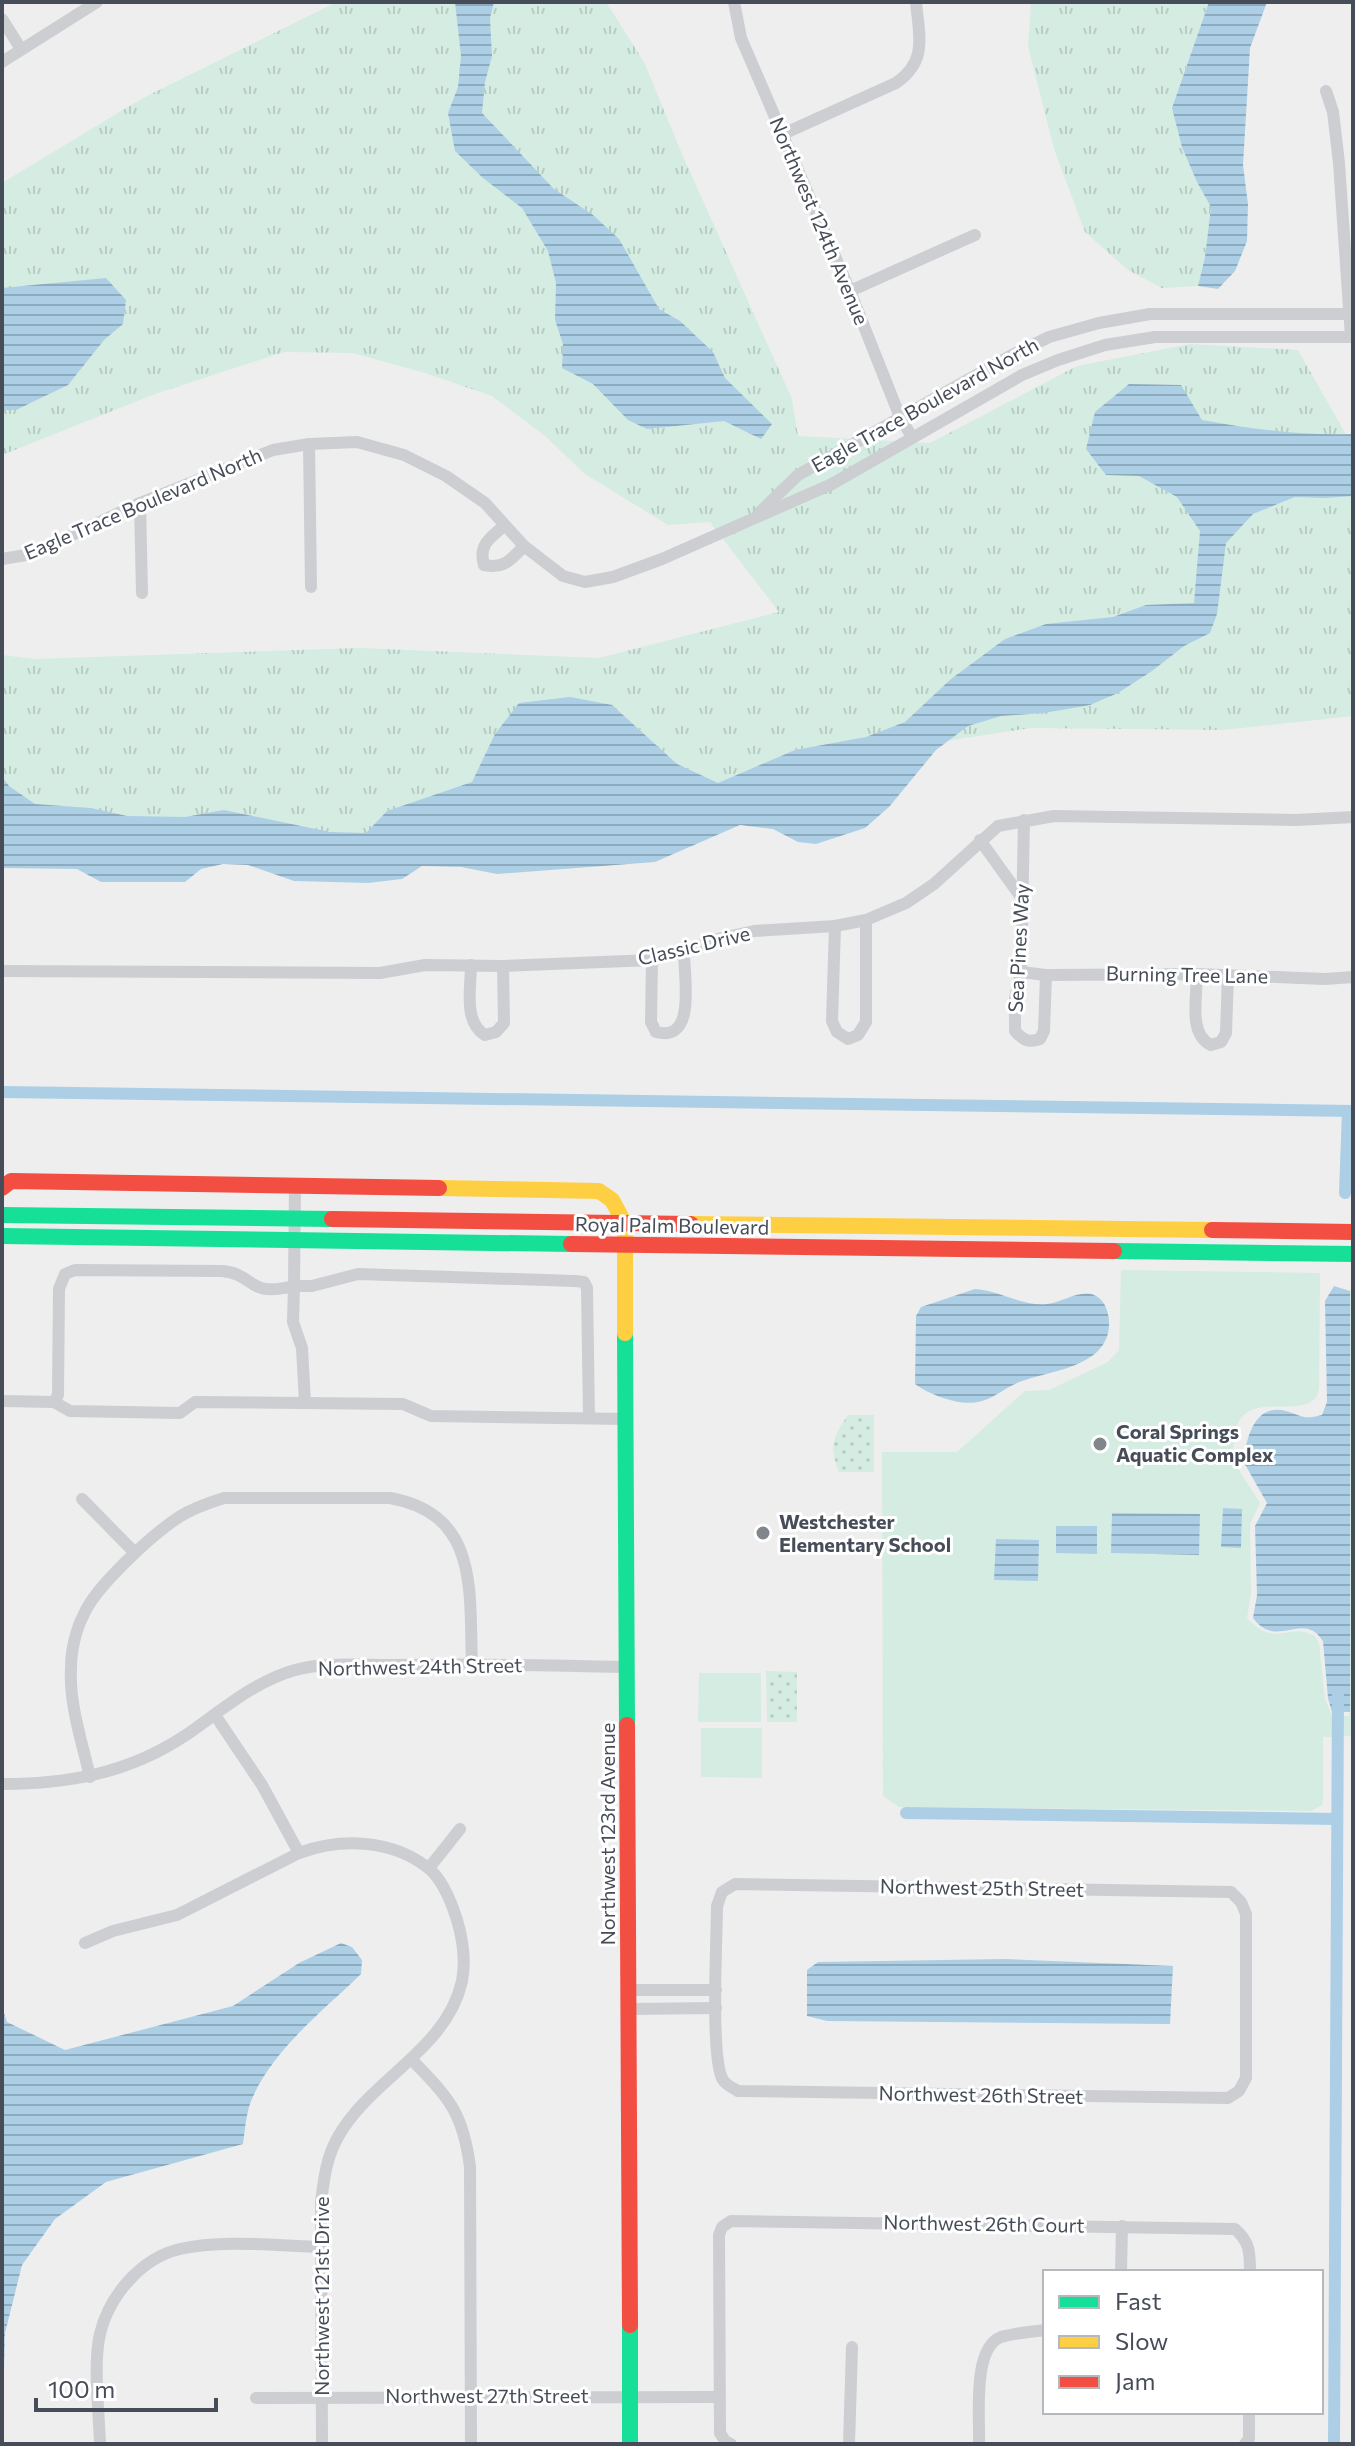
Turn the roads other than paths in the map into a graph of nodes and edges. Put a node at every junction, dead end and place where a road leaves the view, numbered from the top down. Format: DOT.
graph roads {
  1 [pos="97,2"];
  2 [pos="734,2"];
  3 [pos="916,2"];
  4 [pos="2,19"];
  5 [pos="21,49"];
  6 [pos="2,62"];
  7 [pos="1326,91"];
  8 [pos="783,134"];
  9 [pos="1353,160"];
  10 [pos="1339,163"];
  11 [pos="975,235"];
  12 [pos="850,291"];
  13 [pos="1352,314"];
  14 [pos="1352,337"];
  15 [pos="900,417"];
  16 [pos="912,437"];
  17 [pos="309,444"];
  18 [pos="140,503"];
  19 [pos="754,517"];
  20 [pos="504,526"];
  21 [pos="524,546"];
  22 [pos="2,559"];
  23 [pos="311,587"];
  24 [pos="142,593"];
  25 [pos="1353,817"];
  26 [pos="1024,820"];
  27 [pos="980,840"];
  28 [pos="1023,900"];
  29 [pos="866,920"];
  30 [pos="835,926"];
  31 [pos="684,952"];
  32 [pos="652,960"];
  33 [pos="471,965"];
  34 [pos="503,966"];
  35 [pos="2,971"];
  36 [pos="1021,972"];
  37 [pos="1197,974"];
  38 [pos="1046,975"];
  39 [pos="1228,975"];
  40 [pos="1353,977"];
  41 [pos="295,1185"];
  42 [pos="2,1188"];
  43 [pos="2,1215"];
  44 [pos="295,1219"];
  45 [pos="625,1224"];
  46 [pos="1348,1232"];
  47 [pos="2,1236"];
  48 [pos="295,1240"];
  49 [pos="625,1245"];
  50 [pos="1348,1254"];
  51 [pos="294,1286"];
  52 [pos="3,1401"];
  53 [pos="54,1402"];
  54 [pos="305,1403"];
  55 [pos="589,1418"];
  56 [pos="626,1419"];
  57 [pos="82,1499"];
  58 [pos="135,1553"];
  59 [pos="472,1664"];
  60 [pos="628,1667"];
  61 [pos="215,1715"];
  62 [pos="90,1777"];
  63 [pos="2,1784"];
  64 [pos="460,1829"];
  65 [pos="299,1853"];
  66 [pos="429,1868"];
  67 [pos="85,1943"];
  68 [pos="628,1990"];
  69 [pos="716,1990"];
  70 [pos="716,2008"];
  71 [pos="628,2009"];
  72 [pos="411,2059"];
  73 [pos="1239,2091"];
  74 [pos="1122,2226"];
  75 [pos="321,2247"];
  76 [pos="1121,2270"];
  77 [pos="1250,2270"];
  78 [pos="1043,2330"];
  79 [pos="852,2347"];
  80 [pos="322,2396"];
  81 [pos="471,2396"];
  82 [pos="629,2396"];
  83 [pos="718,2397"];
  84 [pos="256,2398"];
  85 [pos="1249,2414"];
  86 [pos="728,2443"];
  87 [pos="100,2444"];
  88 [pos="322,2444"];
  89 [pos="471,2444"];
  90 [pos="630,2444"];
  91 [pos="849,2444"];
  92 [pos="979,2444"];
  93 [pos="1245,2444"];
  1 -- 5 [label="street"];
  2 -- 8 [label="street, Northwest 124th Avenue"];
  3 -- 8 [label="street"];
  4 -- 5 [label="street"];
  5 -- 6 [label="street"];
  7 -- 10 [label="street"];
  8 -- 12 [label="street, Northwest 124th Avenue"];
  9 -- 10 [label="street"];
  10 -- 13 [label="street"];
  11 -- 12 [label="street"];
  12 -- 15 [label="street, Northwest 124th Avenue"];
  13 -- 14 [label="street"];
  13 -- 15 [label="street, Eagle Trace Boulevard North"];
  14 -- 16 [label="street, Eagle Trace Boulevard North"];
  15 -- 16 [label="street, Northwest 124th Avenue"];
  15 -- 19 [label="street, Eagle Trace Boulevard North"];
  16 -- 19 [label="street, Eagle Trace Boulevard North"];
  17 -- 18 [label="street, Eagle Trace Boulevard North"];
  17 -- 20 [label="street, Eagle Trace Boulevard North"];
  17 -- 23 [label="street"];
  18 -- 22 [label="street, Eagle Trace Boulevard North"];
  18 -- 24 [label="street"];
  19 -- 21 [label="street, Eagle Trace Boulevard North"];
  20 -- 21 [label="street, Eagle Trace Boulevard North"];
  20 -- 21 [label="street"];
  25 -- 26 [label="street, Classic Drive"];
  26 -- 27 [label="street, Classic Drive"];
  26 -- 28 [label="street, Sea Pines Way"];
  27 -- 28 [label="street"];
  27 -- 29 [label="street, Classic Drive"];
  28 -- 36 [label="street, Sea Pines Way"];
  29 -- 30 [label="street, Classic Drive"];
  29 -- 30 [label="street"];
  30 -- 31 [label="street, Classic Drive"];
  31 -- 32 [label="street, Classic Drive"];
  31 -- 32 [label="street"];
  32 -- 34 [label="street, Classic Drive"];
  33 -- 34 [label="street, Classic Drive"];
  33 -- 34 [label="street"];
  33 -- 35 [label="street, Classic Drive"];
  36 -- 38 [label="street, Burning Tree Lane"];
  36 -- 38 [label="street, Sea Pines Way"];
  37 -- 38 [label="street, Burning Tree Lane"];
  37 -- 39 [label="street, Burning Tree Lane"];
  37 -- 39 [label="street"];
  39 -- 40 [label="street, Burning Tree Lane"];
  41 -- 42 [label="street"];
  41 -- 44 [label="street"];
  41 -- 45 [label="street"];
  43 -- 44 [label="street, Royal Palm Boulevard"];
  44 -- 45 [label="street, Royal Palm Boulevard"];
  44 -- 48 [label="street"];
  45 -- 46 [label="street, Royal Palm Boulevard"];
  45 -- 49 [label="street, Northwest 123rd Avenue"];
  47 -- 48 [label="street, Royal Palm Boulevard"];
  48 -- 49 [label="street, Royal Palm Boulevard"];
  48 -- 51 [label="street"];
  49 -- 50 [label="street, Royal Palm Boulevard"];
  49 -- 56 [label="street, Northwest 123rd Avenue"];
  51 -- 53 [label="street"];
  51 -- 54 [label="street"];
  51 -- 55 [label="street"];
  52 -- 53 [label="street"];
  53 -- 54 [label="street"];
  54 -- 55 [label="street"];
  55 -- 56 [label="street"];
  56 -- 60 [label="street, Northwest 123rd Avenue"];
  57 -- 58 [label="street"];
  58 -- 59 [label="street"];
  58 -- 62 [label="street"];
  59 -- 60 [label="street, Northwest 24th Street"];
  59 -- 61 [label="street, Northwest 24th Street"];
  60 -- 68 [label="street, Northwest 123rd Avenue"];
  61 -- 62 [label="street, Northwest 24th Street"];
  61 -- 65 [label="street"];
  62 -- 63 [label="street, Northwest 24th Street"];
  64 -- 66 [label="street"];
  65 -- 66 [label="street"];
  65 -- 67 [label="street"];
  66 -- 72 [label="street, Northwest 121st Drive"];
  68 -- 69 [label="street"];
  68 -- 71 [label="street, Northwest 123rd Avenue"];
  69 -- 70 [label="street"];
  69 -- 73 [label="street, Northwest 25th Street"];
  70 -- 71 [label="street"];
  70 -- 73 [label="street, Northwest 26th Street"];
  71 -- 82 [label="street, Northwest 123rd Avenue"];
  72 -- 75 [label="street, Northwest 121st Drive"];
  72 -- 81 [label="street"];
  74 -- 76 [label="street"];
  74 -- 77 [label="street, Northwest 26th Court"];
  74 -- 83 [label="street, Northwest 26th Court"];
  75 -- 80 [label="street, Northwest 121st Drive"];
  75 -- 87 [label="street"];
  78 -- 92 [label="street"];
  79 -- 91 [label="street"];
  80 -- 81 [label="street, Northwest 27th Street"];
  80 -- 84 [label="street, Northwest 27th Street"];
  80 -- 88 [label="street, Northwest 121st Drive"];
  81 -- 82 [label="street, Northwest 27th Street"];
  81 -- 89 [label="street"];
  82 -- 83 [label="street, Northwest 27th Street"];
  82 -- 90 [label="street, Northwest 123rd Avenue"];
  83 -- 86 [label="street"];
  85 -- 93 [label="street"];
}
